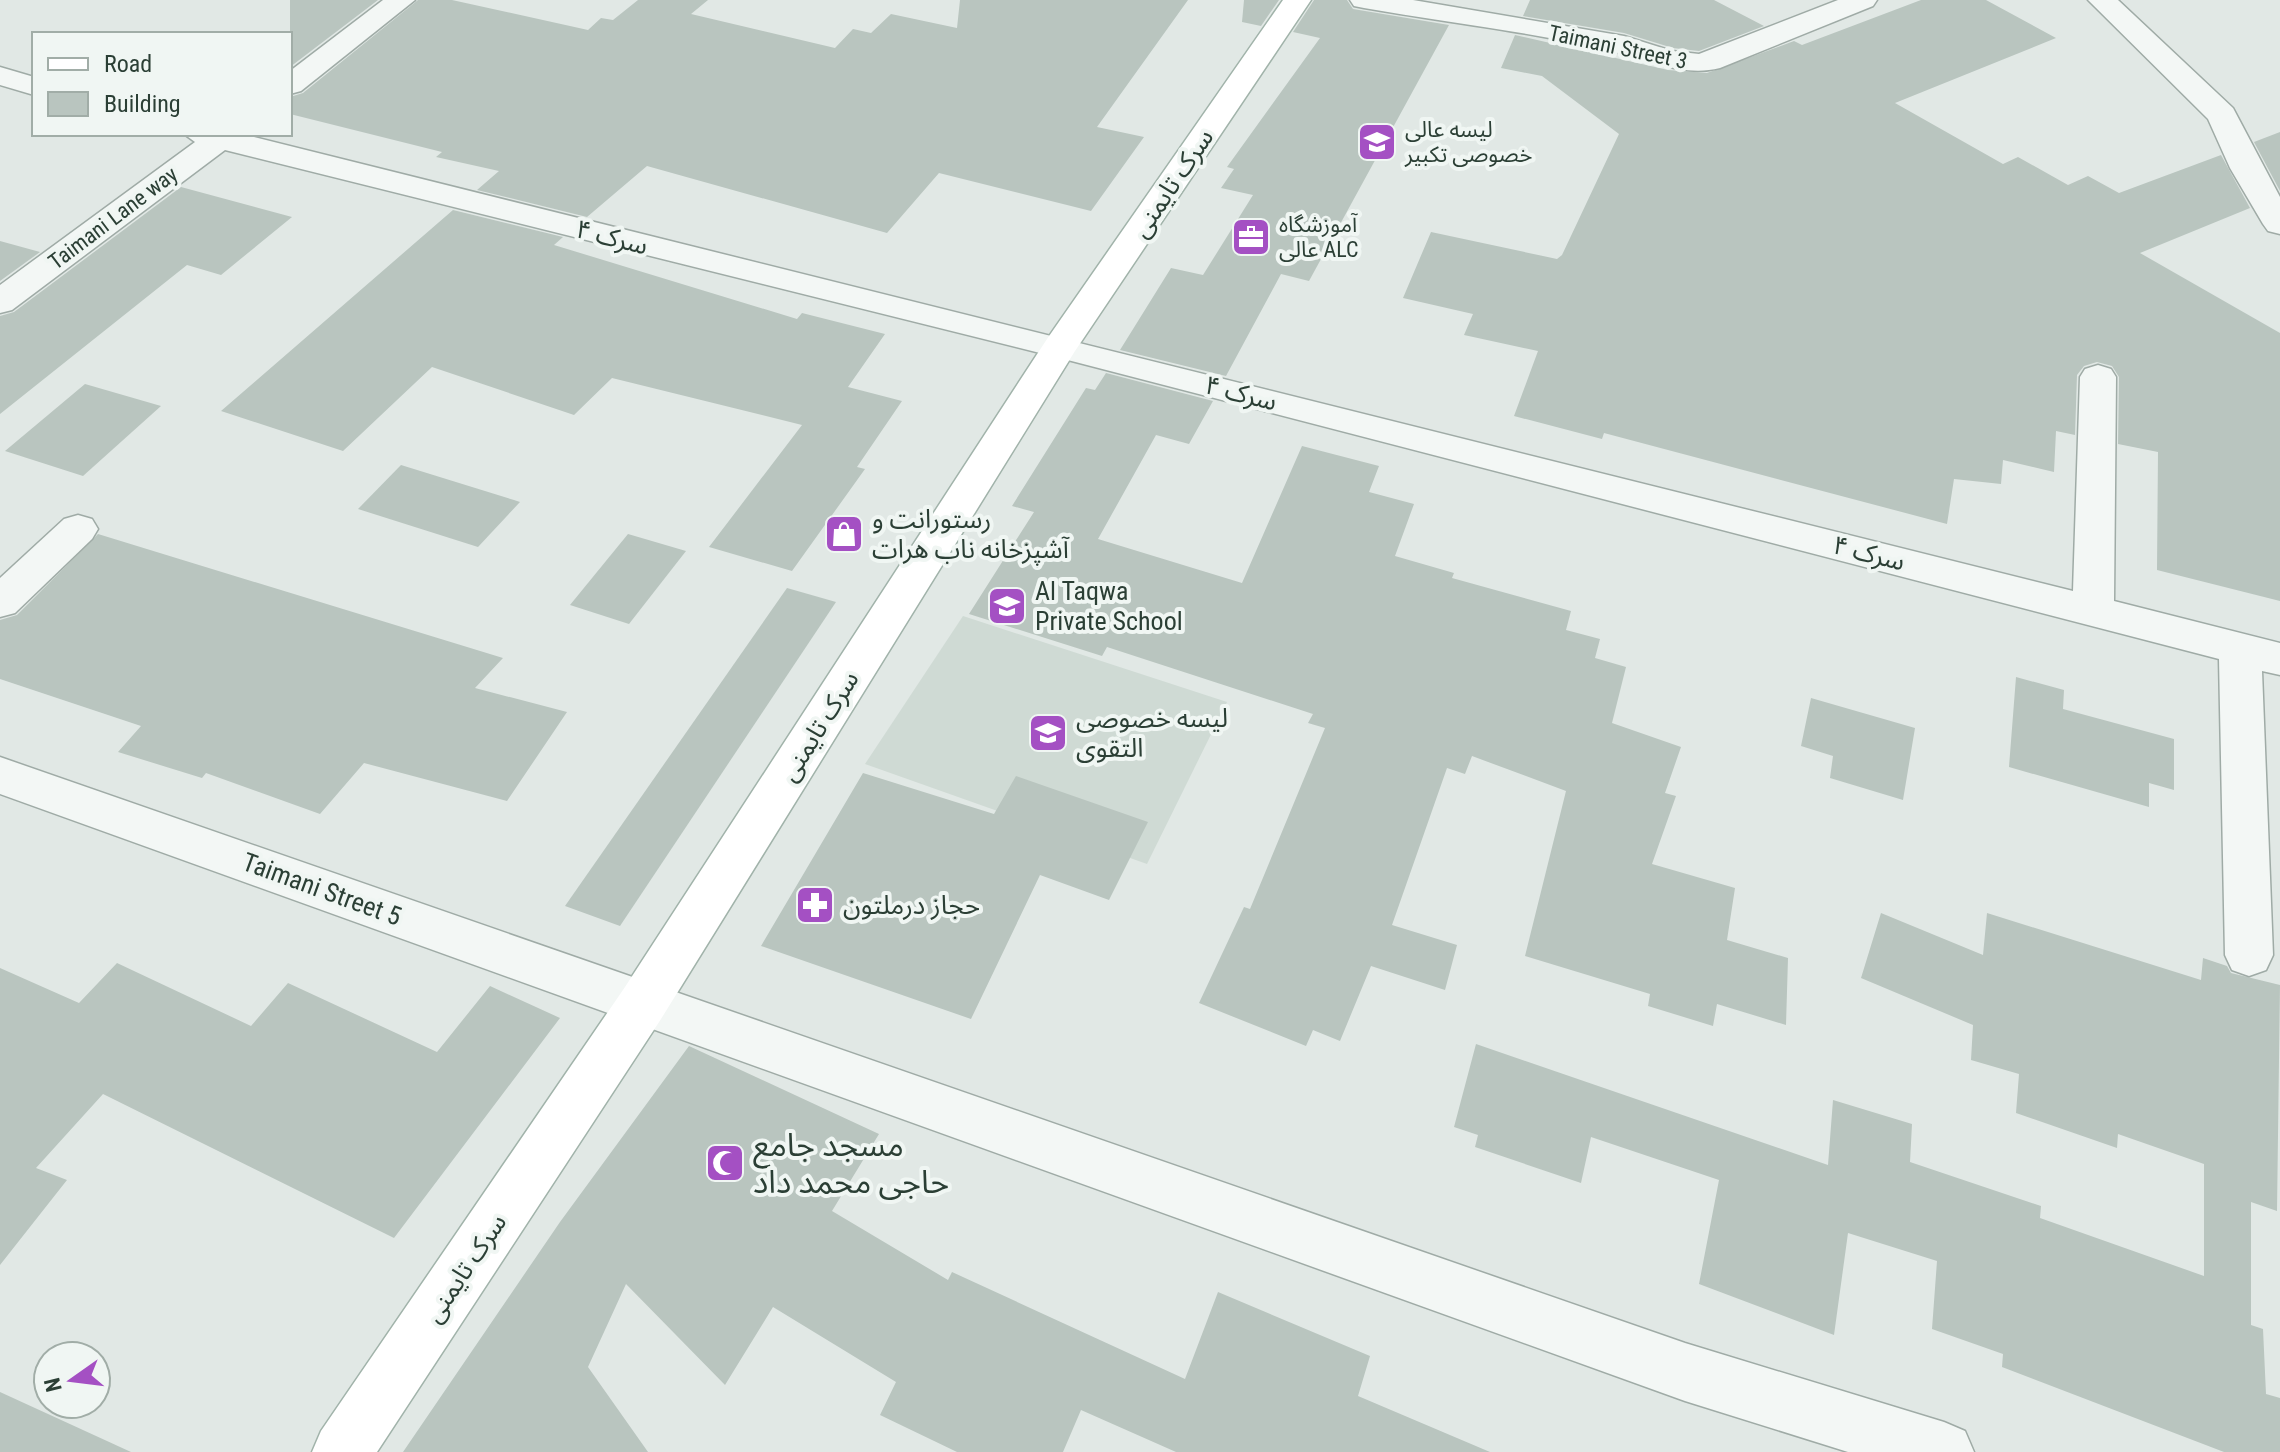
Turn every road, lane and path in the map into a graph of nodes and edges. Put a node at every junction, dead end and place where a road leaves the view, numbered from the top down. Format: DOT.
graph roads {
  1 [pos="401,0"];
  2 [pos="1297,0"];
  3 [pos="1364,0"];
  4 [pos="1863,0"];
  5 [pos="2102,0"];
  6 [pos="0,76"];
  7 [pos="292,83"];
  8 [pos="32,85"];
  9 [pos="215,136"];
  10 [pos="2280,224"];
  11 [pos="0,302"];
  12 [pos="1060,347"];
  13 [pos="2098,377"];
  14 [pos="78,529"];
  15 [pos="0,602"];
  16 [pos="2093,608"];
  17 [pos="2260,653"];
  18 [pos="0,775"];
  19 [pos="2249,955"];
  20 [pos="643,1003"];
  21 [pos="342,1452"];
  22 [pos="1944,1452"];
  1 -- 7 [label="street"];
  2 -- 12 [label="main road, سرک تایمنی"];
  3 -- 4 [label="street, Taimani Street 3"];
  5 -- 10 [label="street"];
  6 -- 8 [label="street"];
  9 -- 11 [label="street, Taimani Lane way"];
  9 -- 12 [label="street, سرک ۴"];
  12 -- 16 [label="street, سرک ۴"];
  12 -- 20 [label="main road, سرک تایمنی"];
  13 -- 16 [label="street"];
  14 -- 15 [label="street"];
  16 -- 17 [label="street, سرک ۴"];
  17 -- 19 [label="street"];
  18 -- 20 [label="street, Taimani Street 5"];
  20 -- 21 [label="main road, سرک تایمنی"];
  20 -- 22 [label="street, Taimani Street 5"];
}
